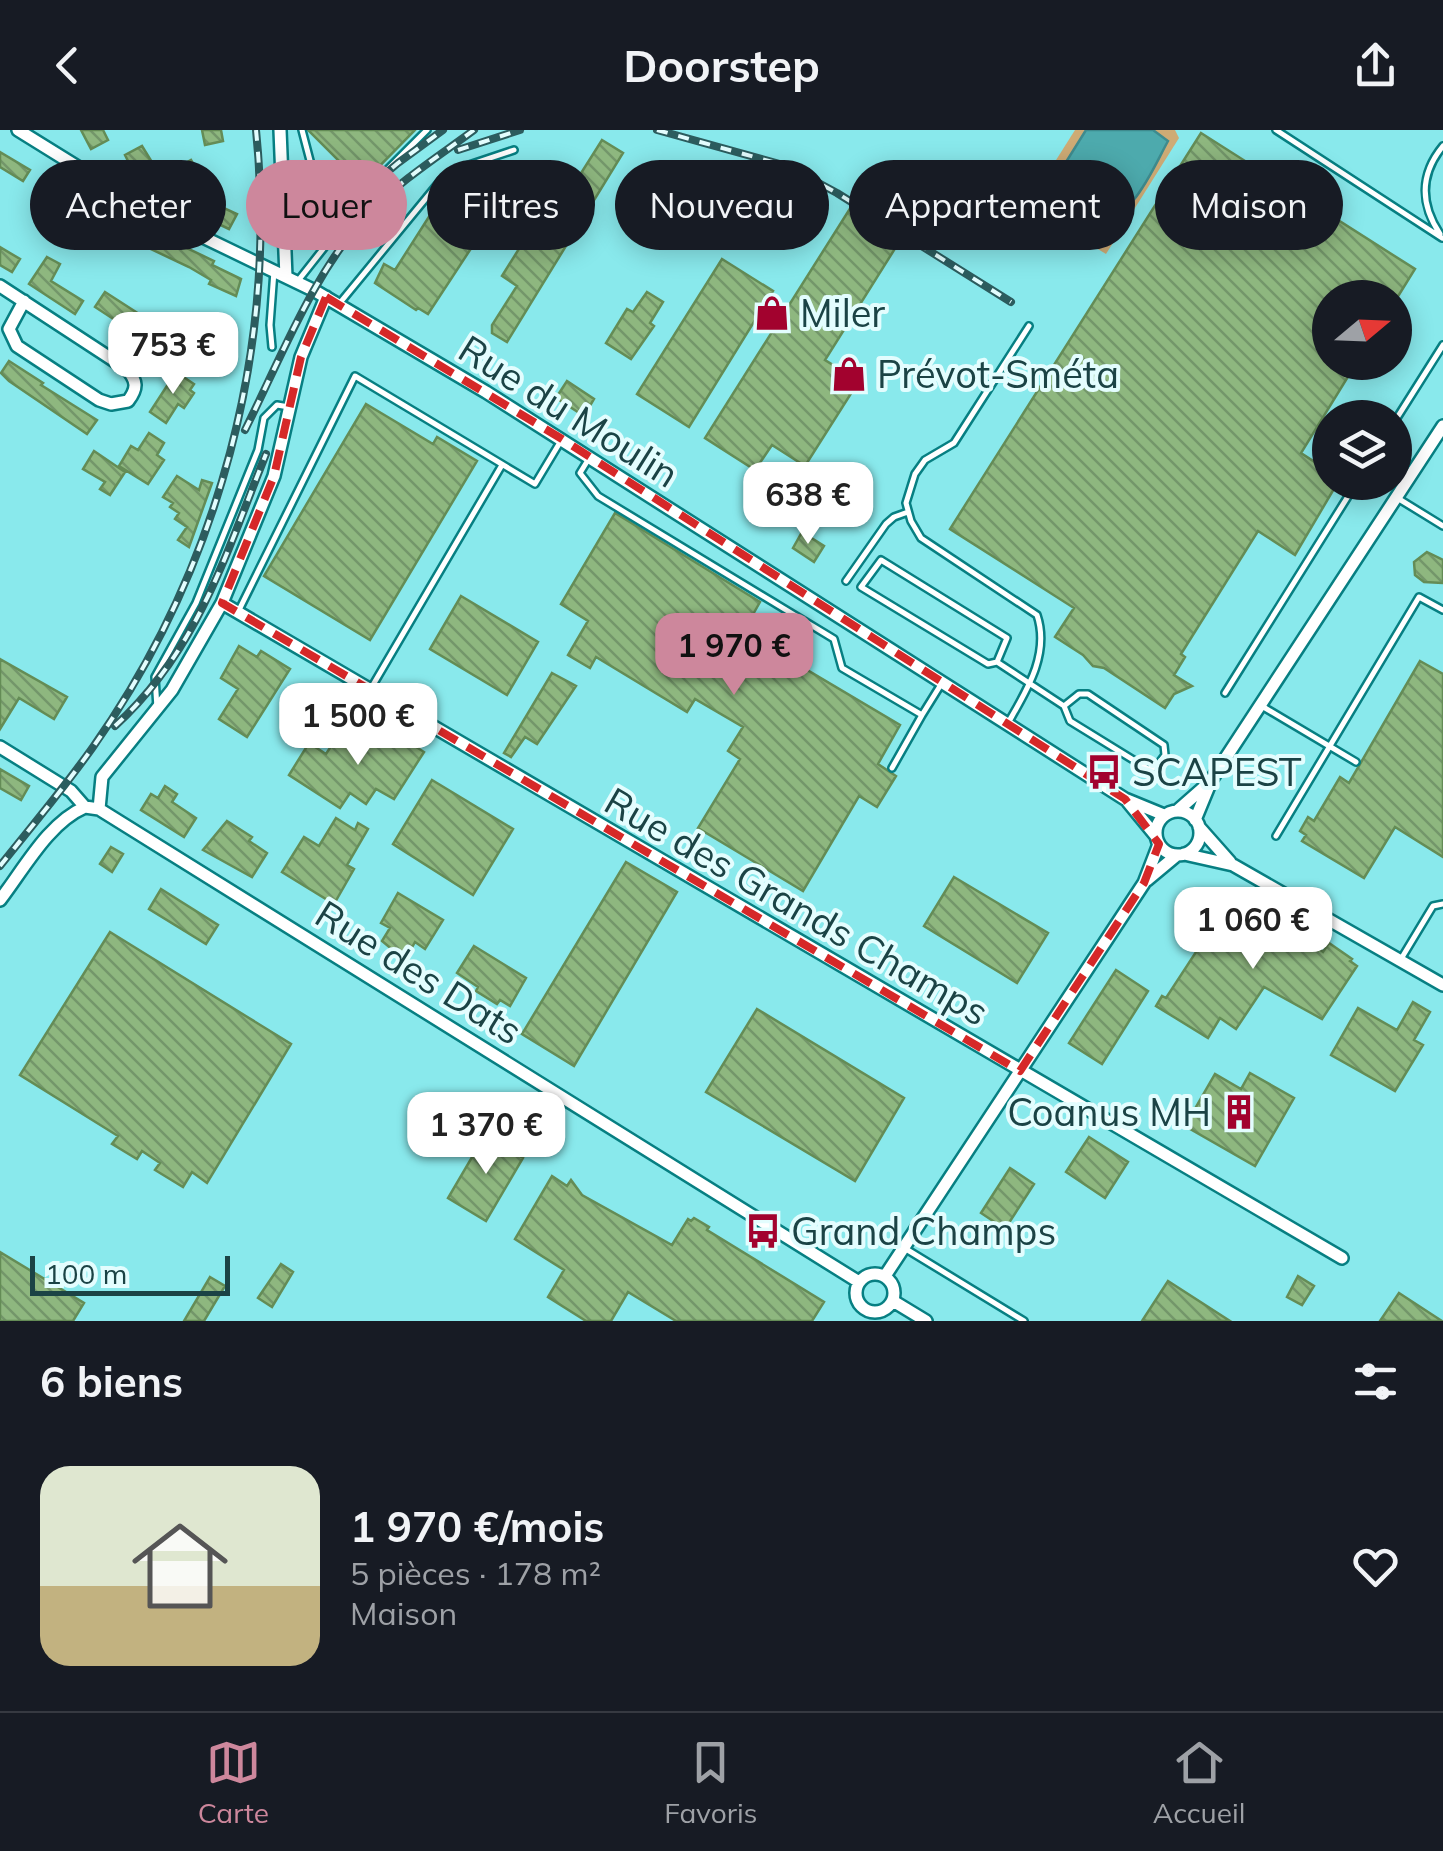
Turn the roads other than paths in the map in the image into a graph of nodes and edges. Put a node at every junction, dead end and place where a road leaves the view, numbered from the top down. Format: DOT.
graph roads {
  1 [pos="280,130"];
  2 [pos="302,130"];
  3 [pos="427,130"];
  4 [pos="1276,130"];
  5 [pos="22,131"];
  6 [pos="1443,146"];
  7 [pos="514,150"];
  8 [pos="308,160"];
  9 [pos="397,160"];
  10 [pos="1443,238"];
  11 [pos="312,250"];
  12 [pos="285,277"];
  13 [pos="0,286"];
  14 [pos="326,297"];
  15 [pos="24,301"];
  16 [pos="338,304"];
  17 [pos="1029,326"];
  18 [pos="1443,345"];
  19 [pos="272,347"];
  20 [pos="1408,400"];
  21 [pos="291,408"];
  22 [pos="1443,426"];
  23 [pos="562,439"];
  24 [pos="589,457"];
  25 [pos="502,465"];
  26 [pos="1412,473"];
  27 [pos="1346,500"];
  28 [pos="1395,500"];
  29 [pos="1399,500"];
  30 [pos="908,512"];
  31 [pos="1443,526"];
  32 [pos="846,580"];
  33 [pos="222,604"];
  34 [pos="1443,610"];
  35 [pos="237,612"];
  36 [pos="997,662"];
  37 [pos="943,682"];
  38 [pos="1030,684"];
  39 [pos="370,690"];
  40 [pos="1225,692"];
  41 [pos="1260,705"];
  42 [pos="1064,706"];
  43 [pos="157,710"];
  44 [pos="922,716"];
  45 [pos="1008,723"];
  46 [pos="1328,746"];
  47 [pos="0,747"];
  48 [pos="1356,762"];
  49 [pos="892,768"];
  50 [pos="1210,782"];
  51 [pos="1125,799"];
  52 [pos="84,807"];
  53 [pos="99,808"];
  54 [pos="1171,813"];
  55 [pos="1197,824"];
  56 [pos="1276,836"];
  57 [pos="1157,840"];
  58 [pos="1180,854"];
  59 [pos="1234,865"];
  60 [pos="1144,883"];
  61 [pos="0,900"];
  62 [pos="1443,904"];
  63 [pos="1400,961"];
  64 [pos="1443,986"];
  65 [pos="1020,1071"];
  66 [pos="904,1248"];
  67 [pos="1342,1258"];
  68 [pos="885,1276"];
  69 [pos="859,1282"];
  70 [pos="894,1300"];
  71 [pos="865,1309"];
  72 [pos="857,1321"];
  73 [pos="926,1321"];
  74 [pos="1024,1321"];
  1 -- 12 [label="street"];
  2 -- 8 [label="lane"];
  3 -- 9 [label="lane"];
  4 -- 10 [label="lane"];
  5 -- 12 [label="street, Rue du Moulin"];
  6 -- 10 [label="lane"];
  7 -- 16 [label="lane"];
  11 -- 12 [label="lane"];
  12 -- 14 [label="street, Rue du Moulin"];
  12 -- 19 [label="lane"];
  13 -- 15 [label="street"];
  14 -- 16 [label="street, Rue du Moulin"];
  14 -- 21 [label="street"];
  15 -- 15 [label="street"];
  16 -- 23 [label="street, Rue du Moulin"];
  17 -- 30 [label="lane"];
  18 -- 20 [label="lane"];
  21 -- 33 [label="street"];
  21 -- 43 [label="lane"];
  22 -- 26 [label="street"];
  23 -- 24 [label="street, Rue du Moulin"];
  23 -- 25 [label="lane"];
  24 -- 37 [label="street, Rue du Moulin"];
  24 -- 44 [label="lane"];
  25 -- 35 [label="lane"];
  25 -- 39 [label="lane"];
  27 -- 40 [label="lane"];
  28 -- 41 [label="street"];
  29 -- 31 [label="lane"];
  30 -- 32 [label="lane"];
  30 -- 38 [label="lane"];
  33 -- 35 [label="street, Rue des Grands Champs"];
  33 -- 43 [label="street"];
  34 -- 46 [label="lane"];
  35 -- 39 [label="street, Rue des Grands Champs"];
  36 -- 36 [label="lane"];
  36 -- 38 [label="lane"];
  37 -- 44 [label="lane"];
  37 -- 45 [label="street, Rue du Moulin"];
  38 -- 42 [label="lane"];
  38 -- 45 [label="lane"];
  39 -- 65 [label="street, Rue des Grands Champs"];
  41 -- 46 [label="lane"];
  41 -- 50 [label="street"];
  42 -- 42 [label="lane"];
  43 -- 53 [label="street"];
  44 -- 49 [label="lane"];
  45 -- 51 [label="street, Rue du Moulin"];
  46 -- 48 [label="lane"];
  46 -- 56 [label="lane"];
  47 -- 52 [label="street"];
  50 -- 54 [label="street"];
  50 -- 55 [label="street"];
  51 -- 54 [label="street, Rue du Moulin"];
  51 -- 57 [label="street, Rue du Moulin"];
  52 -- 53 [label="street, Rue des Dats"];
  52 -- 61 [label="street"];
  53 -- 69 [label="street, Rue des Dats"];
  54 -- 55 [label="street"];
  54 -- 57 [label="street"];
  55 -- 58 [label="street"];
  55 -- 59 [label="street"];
  57 -- 58 [label="street"];
  57 -- 60 [label="street"];
  58 -- 59 [label="street"];
  58 -- 60 [label="street"];
  59 -- 63 [label="street"];
  60 -- 65 [label="street"];
  62 -- 63 [label="lane"];
  63 -- 64 [label="street"];
  65 -- 66 [label="street"];
  65 -- 67 [label="street, Rue des Grands Champs"];
  66 -- 68 [label="street"];
  66 -- 74 [label="lane"];
  68 -- 69 [label="street"];
  68 -- 70 [label="street"];
  69 -- 71 [label="street"];
  70 -- 71 [label="street"];
  70 -- 73 [label="street"];
  71 -- 72 [label="street"];
}
